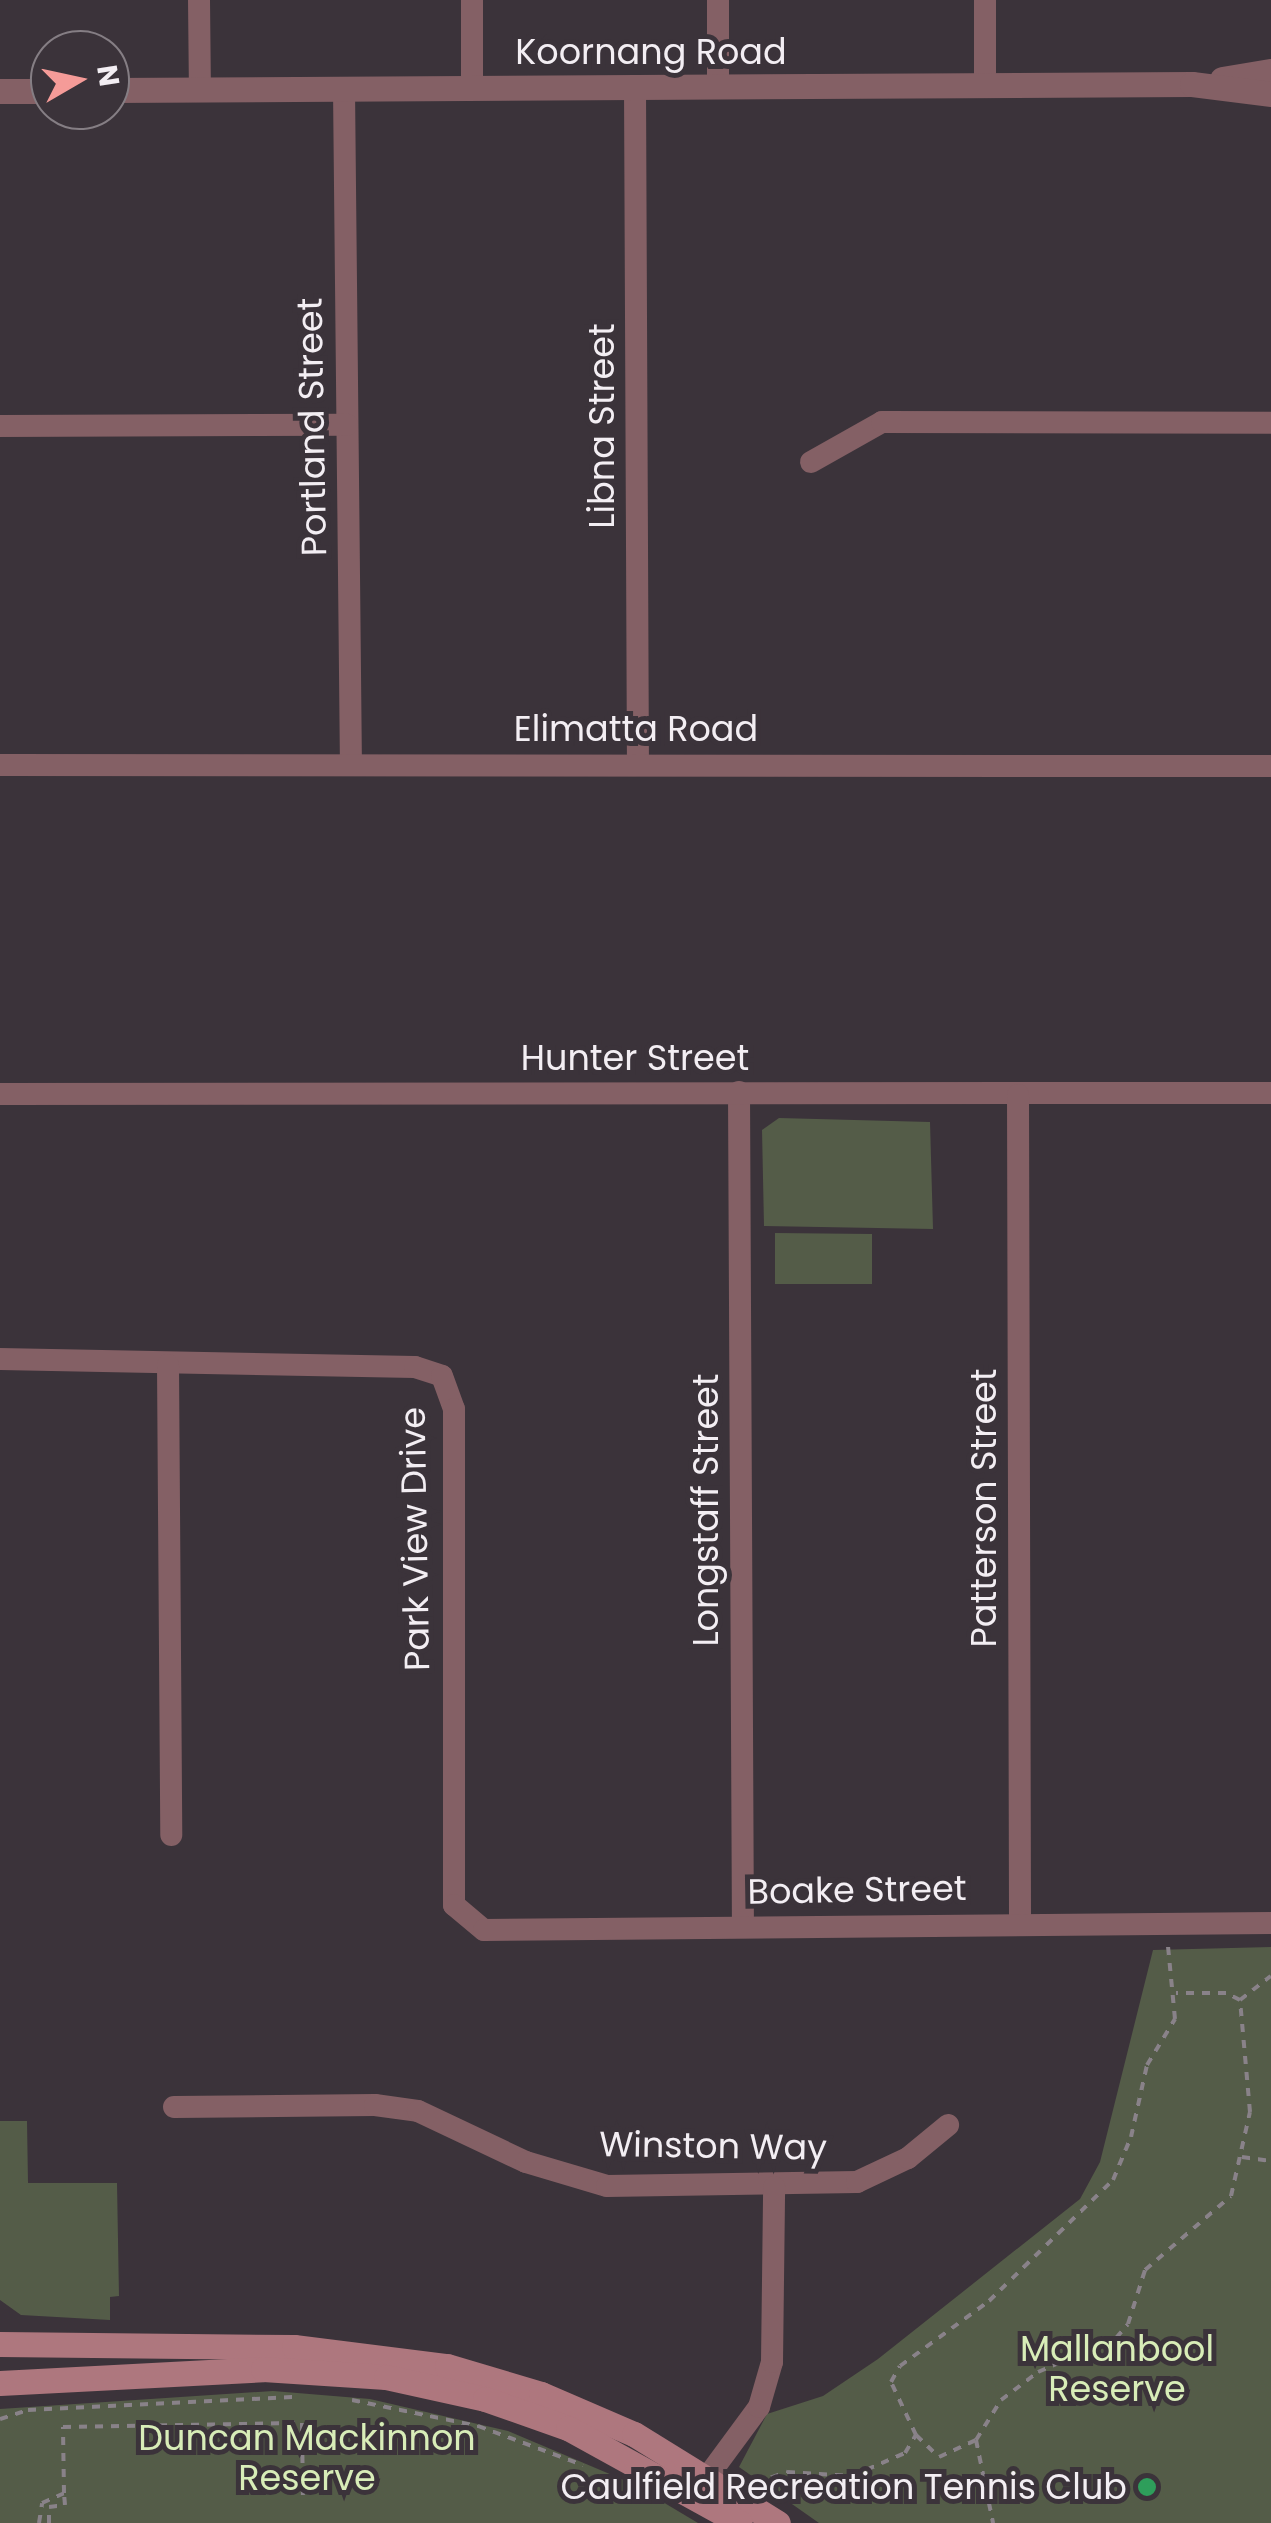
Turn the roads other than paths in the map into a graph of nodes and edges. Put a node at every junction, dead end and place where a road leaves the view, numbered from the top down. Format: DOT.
graph roads {
  1 [pos="200,0"];
  2 [pos="472,0"];
  3 [pos="718,0"];
  4 [pos="985,0"];
  5 [pos="1271,72"];
  6 [pos="1192,84"];
  7 [pos="985,85"];
  8 [pos="718,86"];
  9 [pos="635,87"];
  10 [pos="472,88"];
  11 [pos="200,89"];
  12 [pos="344,89"];
  13 [pos="130,90"];
  14 [pos="0,91"];
  15 [pos="30,91"];
  16 [pos="1271,94"];
  17 [pos="1271,424"];
  18 [pos="348,425"];
  19 [pos="0,426"];
  20 [pos="810,462"];
  21 [pos="0,764"];
  22 [pos="350,764"];
  23 [pos="638,764"];
  24 [pos="1271,766"];
  25 [pos="739,1092"];
  26 [pos="1271,1093"];
  27 [pos="0,1094"];
  28 [pos="1018,1094"];
  29 [pos="0,1359"];
  30 [pos="168,1365"];
  31 [pos="171,1835"];
  32 [pos="454,1905"];
  33 [pos="1020,1922"];
  34 [pos="1271,1922"];
  35 [pos="743,1927"];
  36 [pos="174,2107"];
  37 [pos="948,2125"];
  38 [pos="774,2187"];
  39 [pos="1,2344"];
  40 [pos="8,2386"];
  41 [pos="701,2486"];
  42 [pos="745,2515"];
  43 [pos="778,2523"];
  1 -- 11 [label="street"];
  2 -- 10 [label="street"];
  3 -- 8 [label="street"];
  4 -- 7 [label="street"];
  5 -- 6 [label="street, Koornang Road"];
  6 -- 7 [label="street, Koornang Road"];
  6 -- 16 [label="street, Koornang Road"];
  7 -- 8 [label="street, Koornang Road"];
  8 -- 9 [label="street, Koornang Road"];
  9 -- 10 [label="street, Koornang Road"];
  9 -- 23 [label="street, Libna Street"];
  10 -- 12 [label="street, Koornang Road"];
  11 -- 12 [label="street, Koornang Road"];
  11 -- 13 [label="street, Koornang Road"];
  12 -- 18 [label="street, Portland Street"];
  14 -- 15 [label="street"];
  17 -- 20 [label="street"];
  18 -- 19 [label="street"];
  18 -- 22 [label="street, Portland Street"];
  21 -- 22 [label="street, Elimatta Road"];
  22 -- 23 [label="street, Elimatta Road"];
  23 -- 24 [label="street, Elimatta Road"];
  25 -- 27 [label="street, Hunter Street"];
  25 -- 28 [label="street, Hunter Street"];
  25 -- 35 [label="street, Longstaff Street"];
  26 -- 28 [label="street, Hunter Street"];
  28 -- 33 [label="street, Patterson Street"];
  29 -- 30 [label="street, Park View Drive"];
  30 -- 31 [label="street"];
  30 -- 32 [label="street, Park View Drive"];
  32 -- 35 [label="street, Boake Street"];
  33 -- 34 [label="street, Boake Street"];
  33 -- 35 [label="street, Boake Street"];
  36 -- 38 [label="street, Winston Way"];
  37 -- 38 [label="street, Winston Way"];
  38 -- 41 [label="street"];
  39 -- 41 [label="main road"];
  40 -- 41 [label="main road"];
  41 -- 42 [label="main road"];
  42 -- 43 [label="main road"];
}
